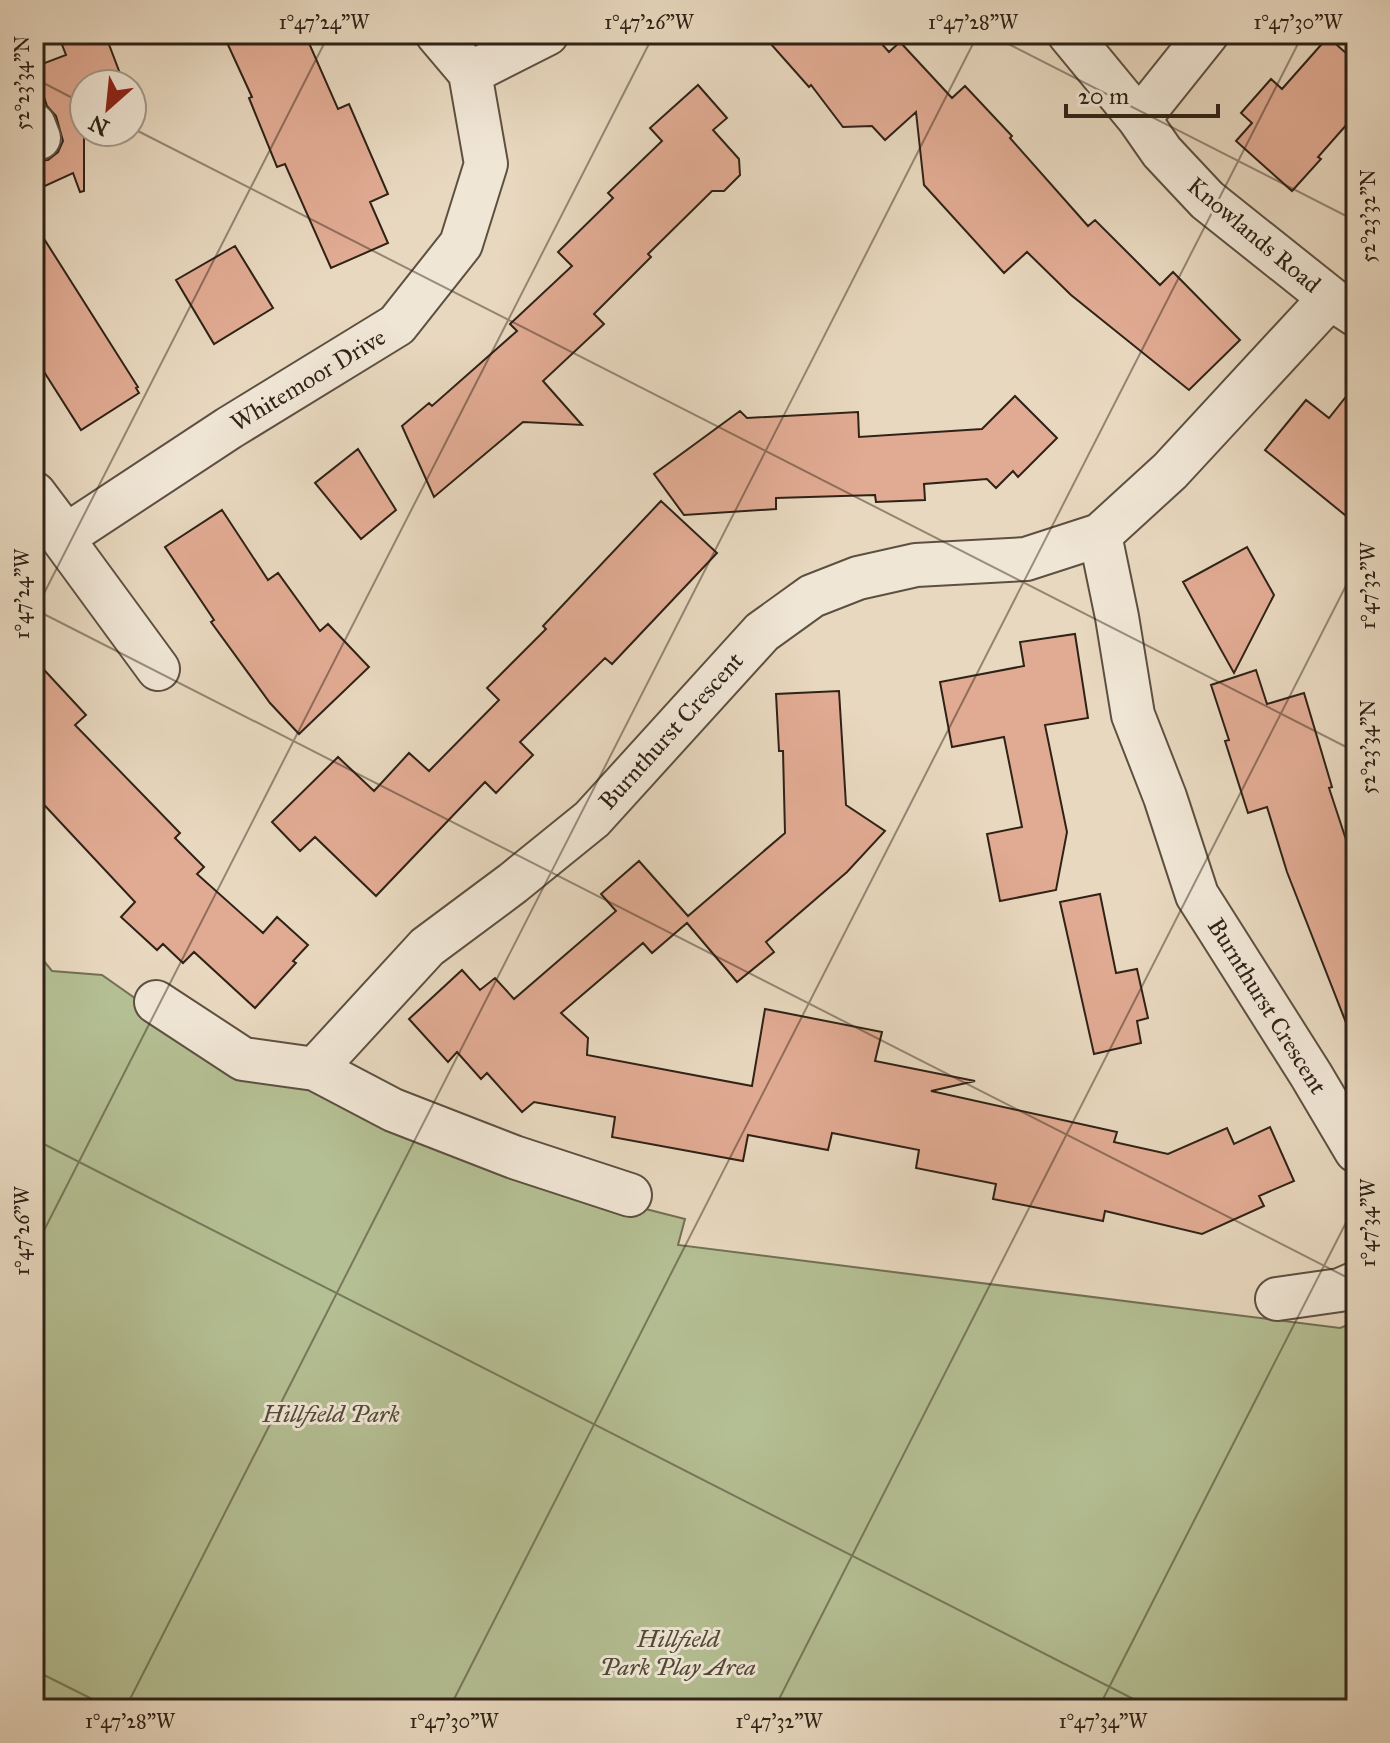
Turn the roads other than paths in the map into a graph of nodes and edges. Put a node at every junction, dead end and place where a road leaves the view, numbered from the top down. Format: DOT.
graph roads {
  1 [pos="437,34"];
  2 [pos="547,34"];
  3 [pos="1069,34"];
  4 [pos="1207,34"];
  5 [pos="470,73"];
  6 [pos="1139,119"];
  7 [pos="1343,307"];
  8 [pos="34,493"];
  9 [pos="1100,535"];
  10 [pos="62,538"];
  11 [pos="158,669"];
  12 [pos="156,1002"];
  13 [pos="315,1069"];
  14 [pos="1356,1151"];
  15 [pos="630,1195"];
  16 [pos="1356,1283"];
  17 [pos="1277,1299"];
  1 -- 5 [label="street"];
  2 -- 5 [label="street"];
  3 -- 6 [label="street, Knowlands Road"];
  4 -- 6 [label="street"];
  5 -- 10 [label="street, Whitemoor Drive"];
  6 -- 7 [label="street, Knowlands Road"];
  7 -- 9 [label="street, Burnthurst Crescent"];
  8 -- 10 [label="street"];
  9 -- 13 [label="street, Burnthurst Crescent"];
  9 -- 14 [label="street, Burnthurst Crescent"];
  10 -- 11 [label="street"];
  12 -- 13 [label="street"];
  13 -- 15 [label="street"];
  16 -- 17 [label="street"];
}
